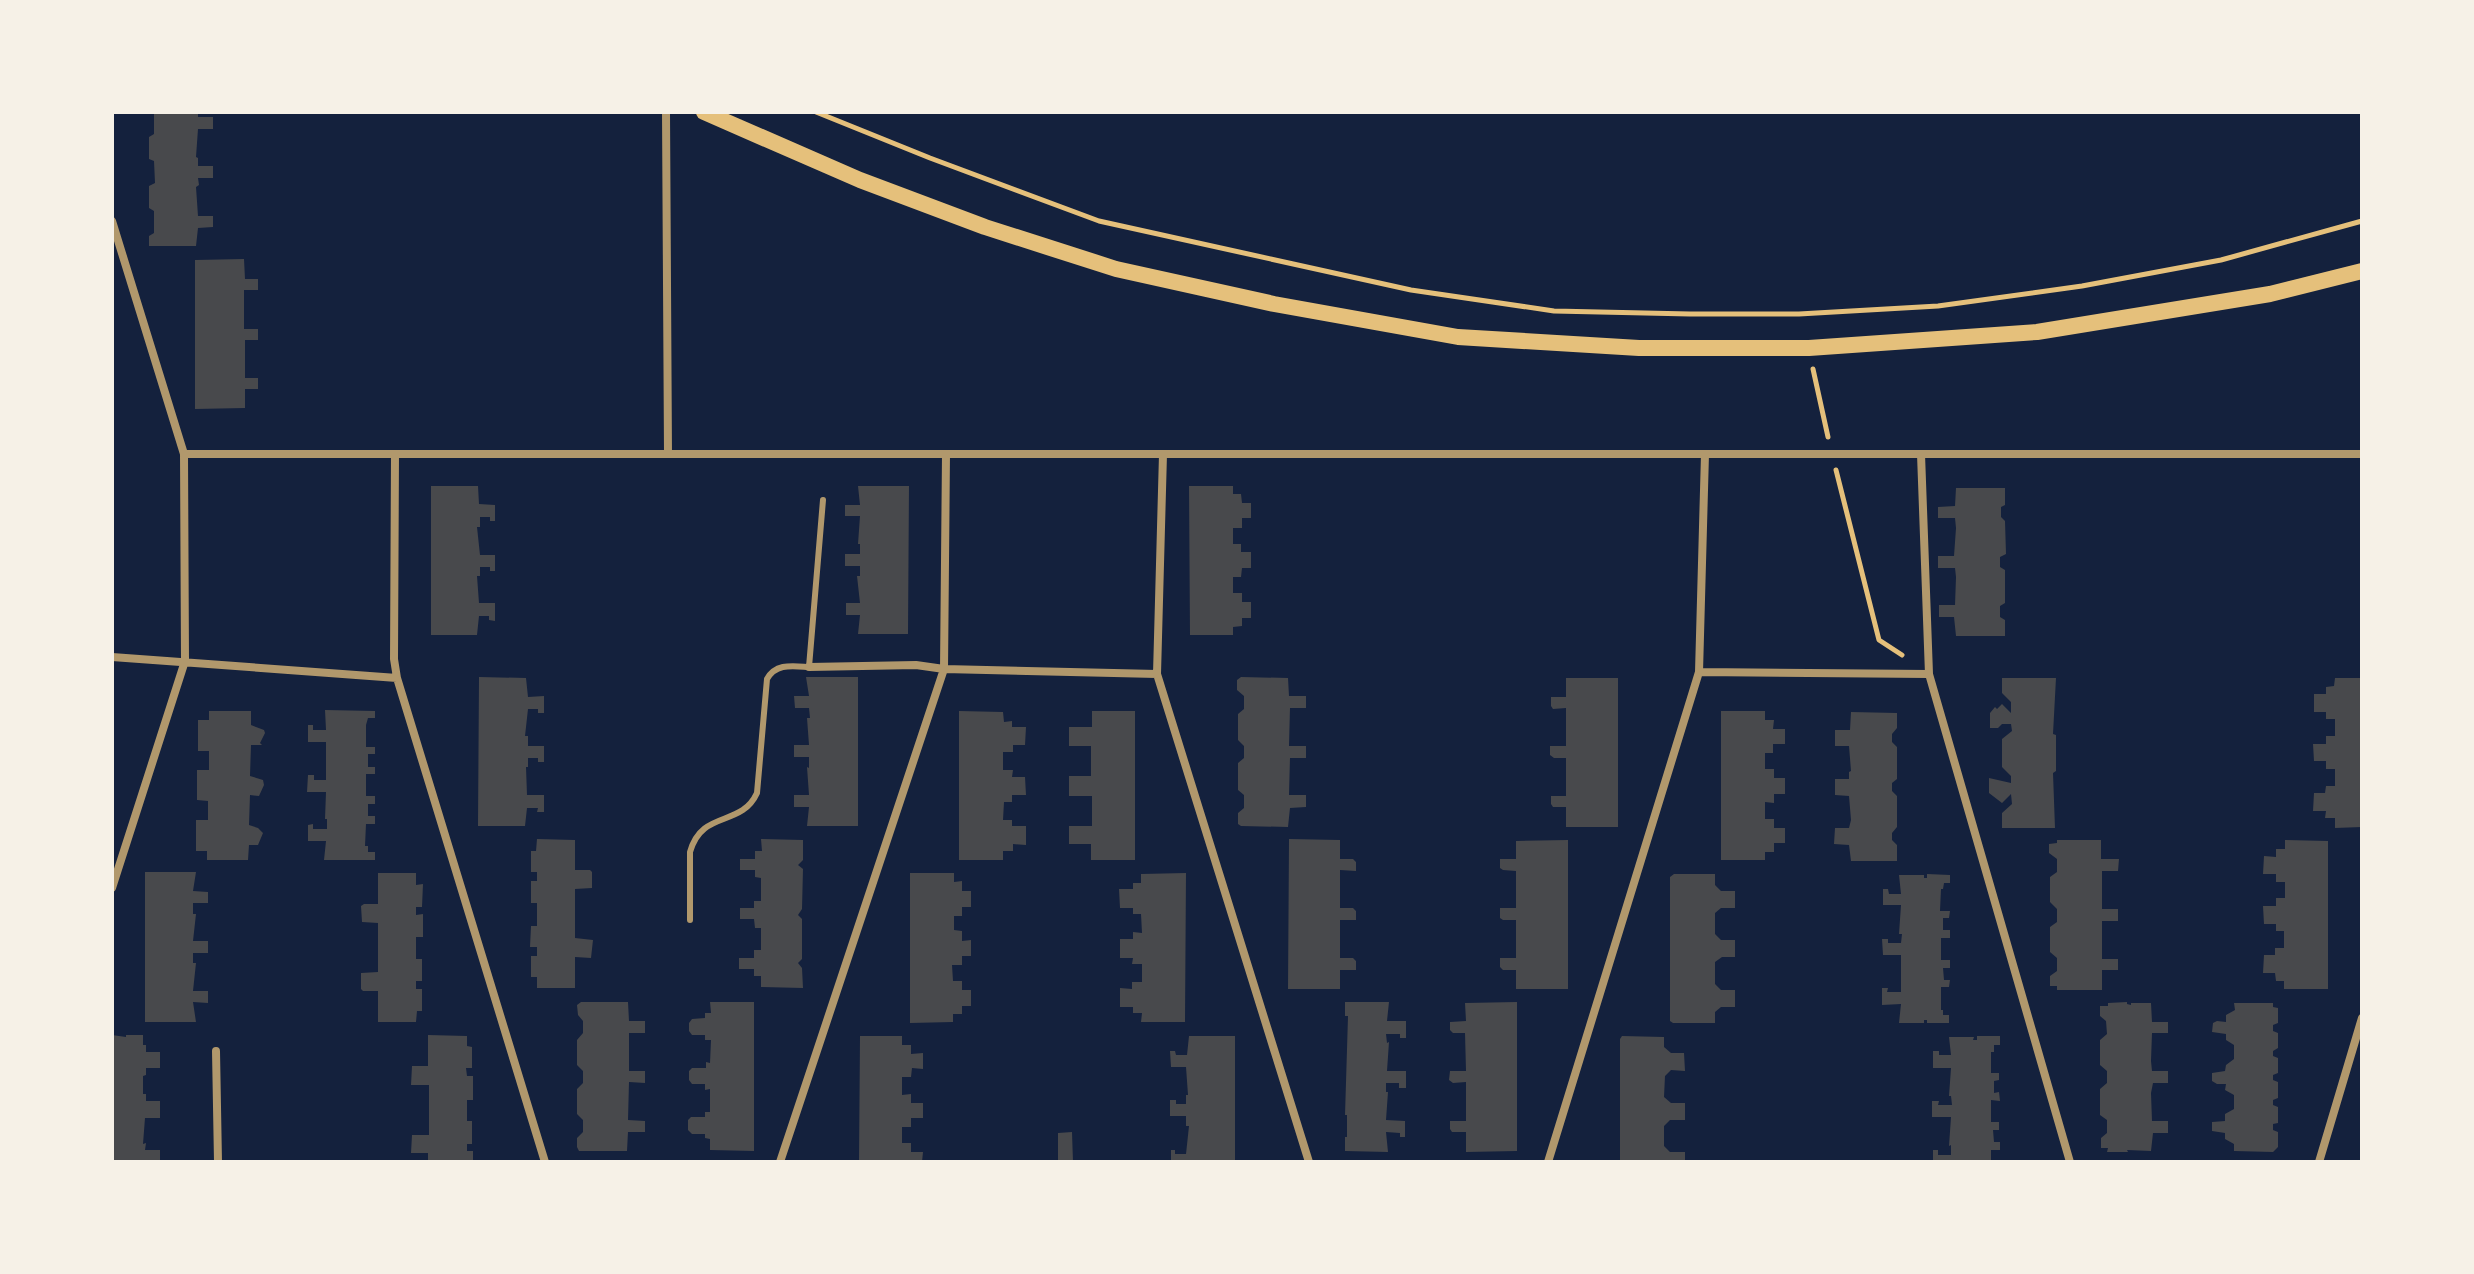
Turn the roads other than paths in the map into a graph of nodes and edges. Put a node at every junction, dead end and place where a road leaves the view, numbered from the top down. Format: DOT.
graph roads {
  1 [pos="666,112"];
  2 [pos="704,112"];
  3 [pos="112,221"];
  4 [pos="2362,271"];
  5 [pos="184,454"];
  6 [pos="395,454"];
  7 [pos="668,454"];
  8 [pos="946,454"];
  9 [pos="1163,454"];
  10 [pos="1705,454"];
  11 [pos="1921,454"];
  12 [pos="2362,454"];
  13 [pos="823,500"];
  14 [pos="112,657"];
  15 [pos="185,661"];
  16 [pos="809,667"];
  17 [pos="944,669"];
  18 [pos="1699,672"];
  19 [pos="1157,674"];
  20 [pos="1929,674"];
  21 [pos="397,678"];
  22 [pos="112,888"];
  23 [pos="690,920"];
  24 [pos="2362,1018"];
  25 [pos="216,1051"];
  26 [pos="218,1162"];
  27 [pos="545,1162"];
  28 [pos="780,1162"];
  29 [pos="1309,1162"];
  30 [pos="1548,1162"];
  31 [pos="2070,1162"];
  32 [pos="2319,1162"];
  1 -- 7 [label="street"];
  2 -- 4 [label="main road"];
  3 -- 5 [label="street"];
  5 -- 6 [label="street"];
  5 -- 15 [label="street"];
  6 -- 7 [label="street"];
  6 -- 21 [label="street"];
  7 -- 8 [label="street"];
  8 -- 9 [label="street"];
  8 -- 17 [label="street"];
  9 -- 10 [label="street"];
  9 -- 19 [label="street"];
  10 -- 11 [label="street"];
  10 -- 18 [label="street"];
  11 -- 12 [label="street"];
  11 -- 20 [label="street"];
  13 -- 16 [label="lane"];
  14 -- 15 [label="street"];
  15 -- 21 [label="street"];
  15 -- 22 [label="street"];
  16 -- 17 [label="street"];
  16 -- 23 [label="lane"];
  17 -- 19 [label="street"];
  17 -- 28 [label="street"];
  18 -- 20 [label="street"];
  18 -- 30 [label="street"];
  19 -- 29 [label="street"];
  20 -- 31 [label="street"];
  21 -- 27 [label="street"];
  24 -- 32 [label="street"];
  25 -- 26 [label="street"];
}
